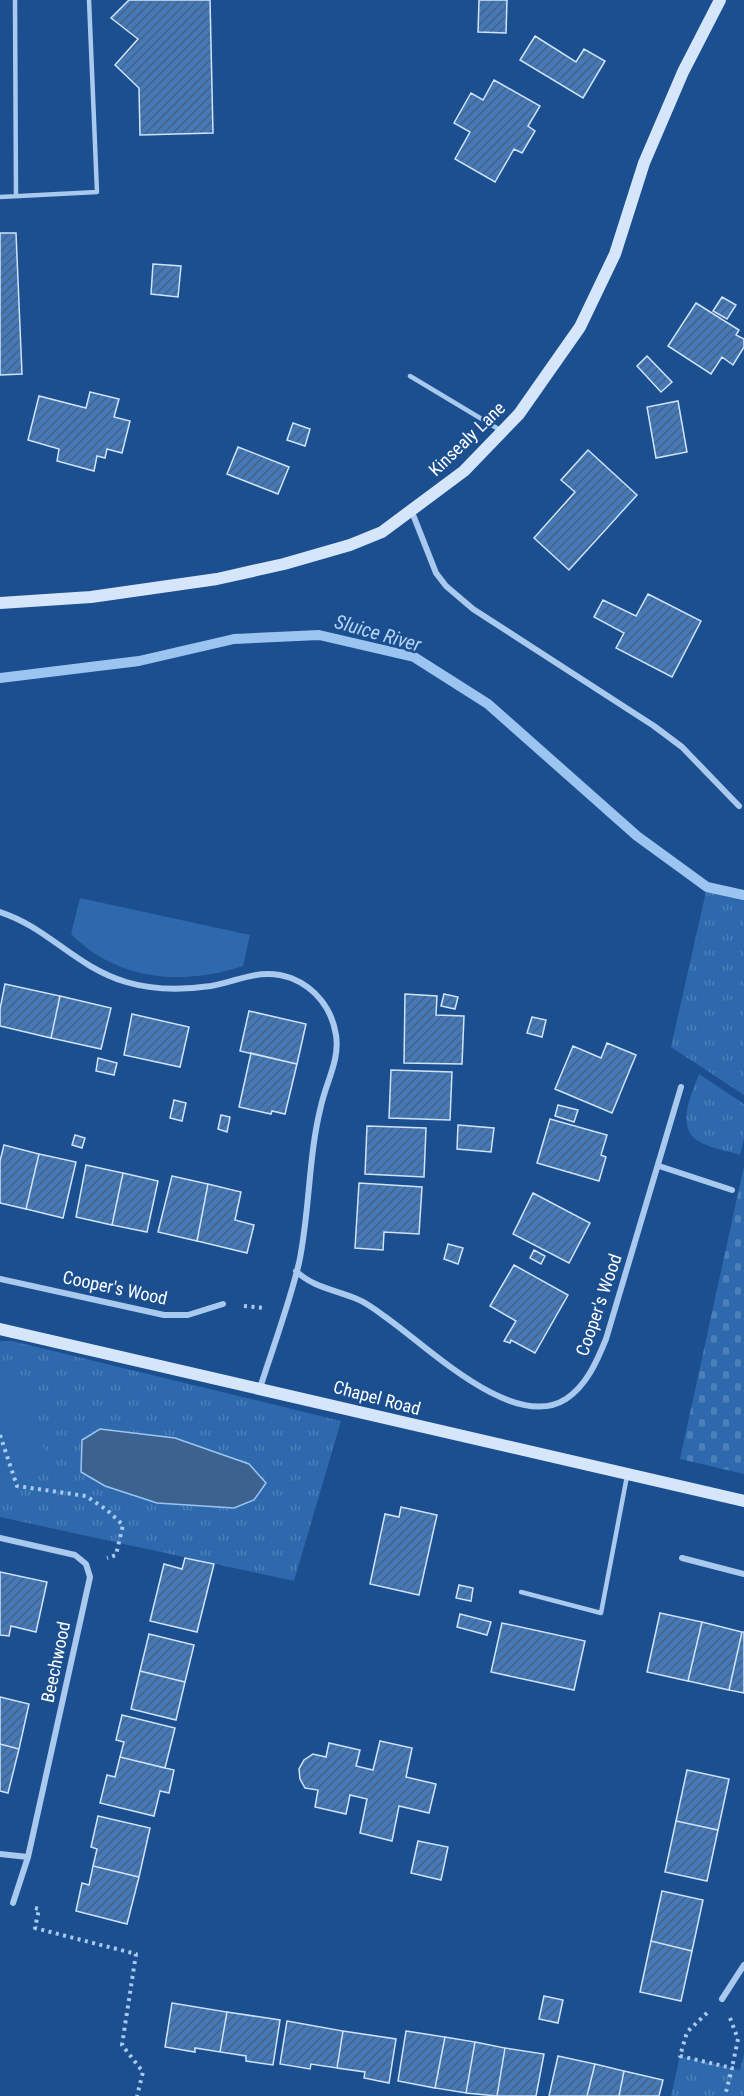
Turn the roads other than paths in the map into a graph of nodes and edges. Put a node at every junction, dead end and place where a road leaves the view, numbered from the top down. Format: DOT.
graph roads {
  1 [pos="15,0"];
  2 [pos="89,0"];
  3 [pos="720,0"];
  4 [pos="16,196"];
  5 [pos="0,197"];
  6 [pos="410,376"];
  7 [pos="503,431"];
  8 [pos="412,512"];
  9 [pos="0,603"];
  10 [pos="739,807"];
  11 [pos="0,912"];
  12 [pos="681,1087"];
  13 [pos="659,1166"];
  14 [pos="732,1190"];
  15 [pos="296,1271"];
  16 [pos="0,1279"];
  17 [pos="223,1304"];
  18 [pos="0,1329"];
  19 [pos="260,1388"];
  20 [pos="627,1476"];
  21 [pos="744,1501"];
  22 [pos="0,1538"];
  23 [pos="682,1558"];
  24 [pos="744,1574"];
  25 [pos="521,1592"];
  26 [pos="0,1854"];
  27 [pos="28,1857"];
  28 [pos="14,1903"];
  29 [pos="744,1965"];
  30 [pos="722,2000"];
  1 -- 4 [label="lane"];
  2 -- 4 [label="lane"];
  3 -- 7 [label="street, Kinsealy Lane"];
  4 -- 5 [label="lane"];
  6 -- 7 [label="lane"];
  7 -- 8 [label="street, Kinsealy Lane"];
  8 -- 9 [label="street, Kinsealy Lane"];
  8 -- 10 [label="street"];
  11 -- 15 [label="street"];
  12 -- 13 [label="street, Cooper's Wood"];
  13 -- 14 [label="street"];
  13 -- 15 [label="street, Cooper's Wood"];
  15 -- 19 [label="street"];
  16 -- 17 [label="street, Cooper's Wood"];
  18 -- 19 [label="street, Chapel Road"];
  19 -- 20 [label="street, Chapel Road"];
  20 -- 21 [label="street, Chapel Road"];
  20 -- 25 [label="lane"];
  22 -- 27 [label="street, Beechwood"];
  23 -- 24 [label="street"];
  26 -- 27 [label="street"];
  27 -- 28 [label="street, Beechwood"];
  29 -- 30 [label="street"];
}
